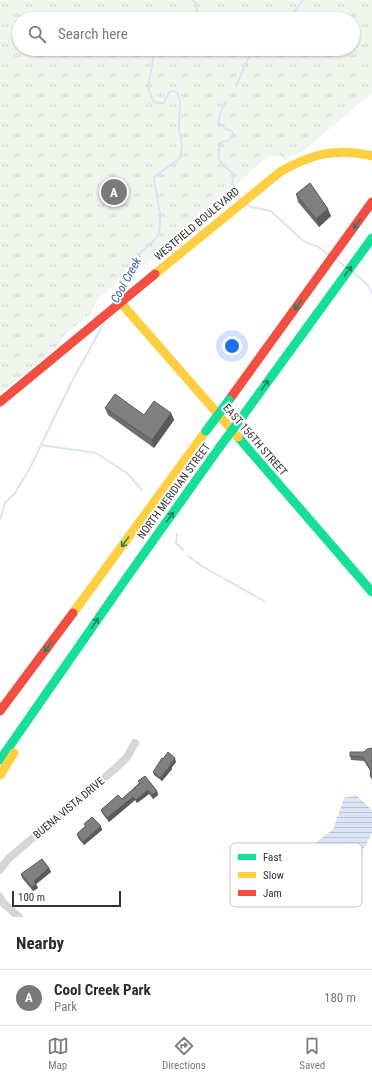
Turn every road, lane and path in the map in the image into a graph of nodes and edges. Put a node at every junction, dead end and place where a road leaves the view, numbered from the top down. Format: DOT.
graph roads {
  1 [pos="372,156"];
  2 [pos="372,202"];
  3 [pos="372,238"];
  4 [pos="118,305"];
  5 [pos="0,402"];
  6 [pos="372,592"];
  7 [pos="66,667"];
  8 [pos="0,710"];
  9 [pos="135,743"];
  10 [pos="0,760"];
  11 [pos="0,775"];
  12 [pos="0,870"];
  13 [pos="0,897"];
  14 [pos="19,917"];
  1 -- 4 [label="main road, WESTFIELD BOULEVARD"];
  2 -- 8 [label="main road, NORTH MERIDIAN STREET, one-way, bridge"];
  7 -- 3 [label="main road, NORTH MERIDIAN STREET, one-way, bridge"];
  4 -- 5 [label="main road, WESTFIELD BOULEVARD"];
  4 -- 6 [label="main road, EAST 156TH STREET"];
  7 -- 10 [label="main road, NORTH MERIDIAN STREET"];
  7 -- 11 [label="main road"];
  9 -- 12 [label="street, BUENA VISTA DRIVE"];
  13 -- 14 [label="street"];
}
